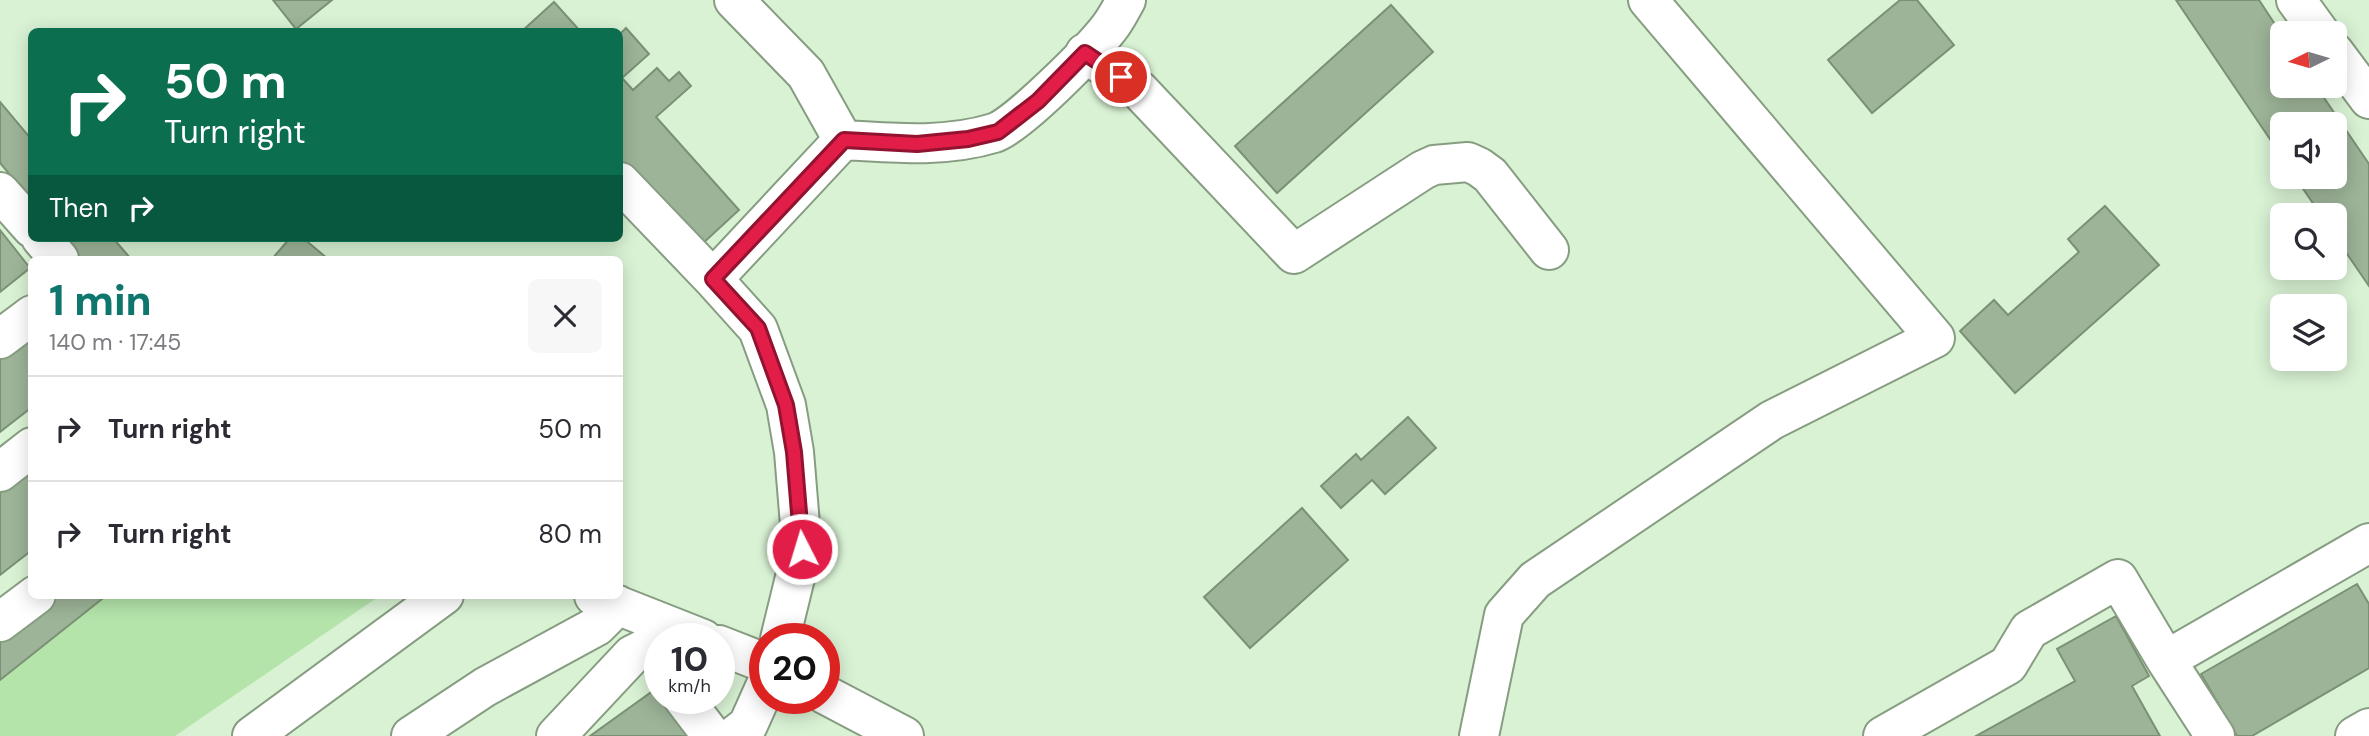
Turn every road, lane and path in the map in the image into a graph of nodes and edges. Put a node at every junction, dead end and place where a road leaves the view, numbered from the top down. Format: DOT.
graph roads {
  1 [pos="734,0"];
  2 [pos="1126,0"];
  3 [pos="1648,0"];
  4 [pos="2296,0"];
  5 [pos="2311,21"];
  6 [pos="1085,53"];
  7 [pos="2347,69"];
  8 [pos="2369,99"];
  9 [pos="844,140"];
  10 [pos="623,186"];
  11 [pos="0,192"];
  12 [pos="28,224"];
  13 [pos="44,242"];
  14 [pos="1549,250"];
  15 [pos="56,256"];
  16 [pos="713,279"];
  17 [pos="28,318"];
  18 [pos="0,339"];
  19 [pos="28,450"];
  20 [pos="0,472"];
  21 [pos="2369,543"];
  22 [pos="31,599"];
  23 [pos="439,599"];
  24 [pos="605,600"];
  25 [pos="0,622"];
  26 [pos="650,623"];
  27 [pos="784,623"];
  28 [pos="644,650"];
  29 [pos="2166,660"];
  30 [pos="840,702"];
  31 [pos="708,714"];
  32 [pos="749,714"];
  33 [pos="2369,728"];
  34 [pos="738,733"];
  35 [pos="252,736"];
  36 [pos="411,736"];
  37 [pos="556,736"];
  38 [pos="904,736"];
  39 [pos="1479,736"];
  40 [pos="1883,736"];
  41 [pos="2215,736"];
  42 [pos="2355,736"];
  1 -- 9 [label="lane"];
  2 -- 6 [label="lane"];
  3 -- 39 [label="lane"];
  4 -- 5 [label="lane"];
  6 -- 9 [label="lane"];
  6 -- 14 [label="lane"];
  7 -- 8 [label="lane"];
  9 -- 16 [label="lane"];
  10 -- 16 [label="lane"];
  11 -- 12 [label="lane"];
  13 -- 15 [label="lane"];
  16 -- 27 [label="lane"];
  17 -- 18 [label="lane"];
  19 -- 20 [label="lane"];
  21 -- 29 [label="lane"];
  22 -- 25 [label="lane"];
  23 -- 35 [label="lane"];
  24 -- 26 [label="lane"];
  24 -- 36 [label="lane"];
  28 -- 37 [label="lane"];
  29 -- 40 [label="lane"];
  29 -- 41 [label="lane"];
  30 -- 38 [label="lane"];
  31 -- 34 [label="lane"];
  32 -- 34 [label="lane"];
  33 -- 42 [label="lane"];
}
